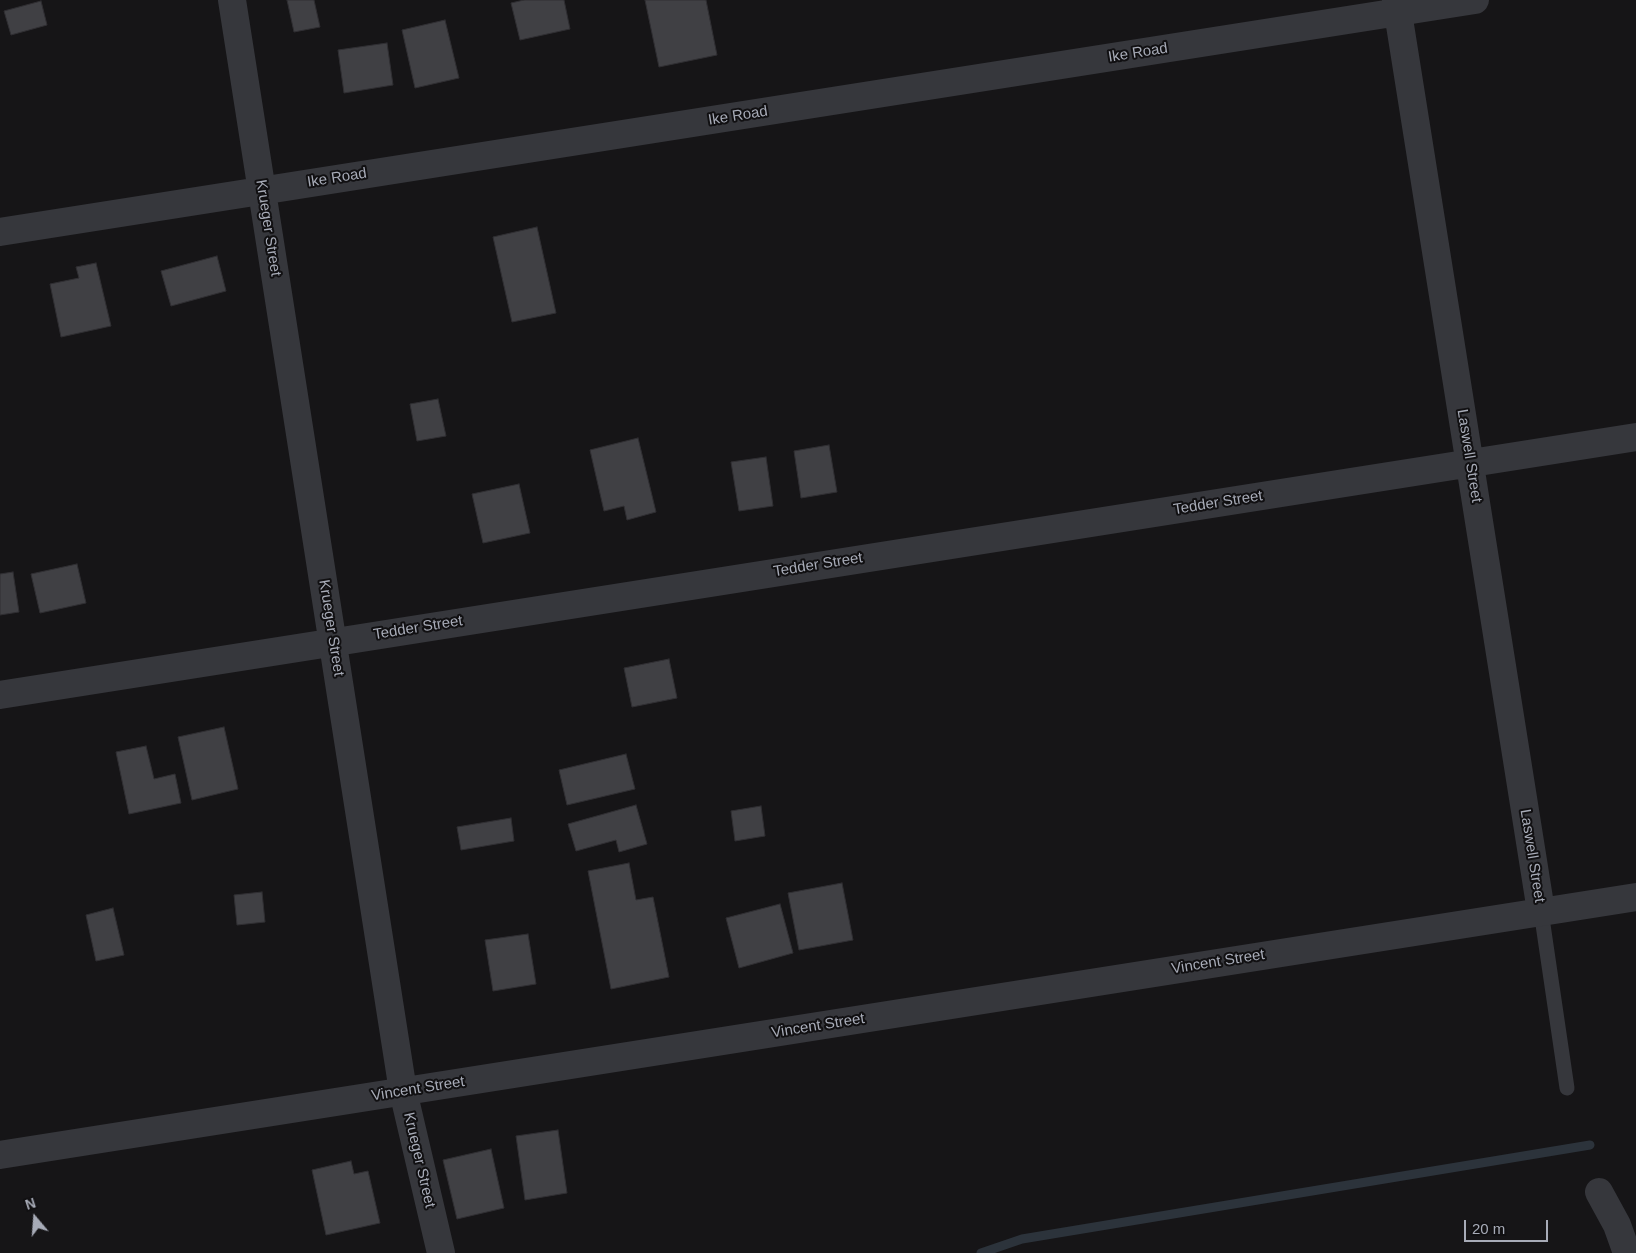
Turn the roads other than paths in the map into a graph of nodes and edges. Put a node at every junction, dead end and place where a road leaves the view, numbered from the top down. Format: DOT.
graph roads {
  1 [pos="232,0"];
  2 [pos="1475,0"];
  3 [pos="1397,6"];
  4 [pos="263,190"];
  5 [pos="0,232"];
  6 [pos="1636,437"];
  7 [pos="1470,463"];
  8 [pos="333,641"];
  9 [pos="0,695"];
  10 [pos="1636,897"];
  11 [pos="1541,911"];
  12 [pos="1567,1088"];
  13 [pos="403,1091"];
  14 [pos="0,1156"];
  15 [pos="1599,1192"];
  16 [pos="442,1253"];
  17 [pos="1627,1253"];
  1 -- 4 [label="street, Krueger Street"];
  2 -- 3 [label="street, Ike Road"];
  3 -- 4 [label="street, Ike Road"];
  3 -- 7 [label="street, Laswell Street"];
  4 -- 5 [label="street, Ike Road"];
  4 -- 8 [label="street, Krueger Street"];
  6 -- 7 [label="street, Tedder Street"];
  7 -- 8 [label="street, Tedder Street"];
  7 -- 11 [label="street, Laswell Street"];
  8 -- 9 [label="street, Tedder Street"];
  8 -- 13 [label="street, Krueger Street"];
  10 -- 11 [label="street, Vincent Street"];
  11 -- 12 [label="lane"];
  11 -- 13 [label="street, Vincent Street"];
  13 -- 14 [label="street, Vincent Street"];
  13 -- 16 [label="street, Krueger Street"];
  15 -- 17 [label="street"];
}
